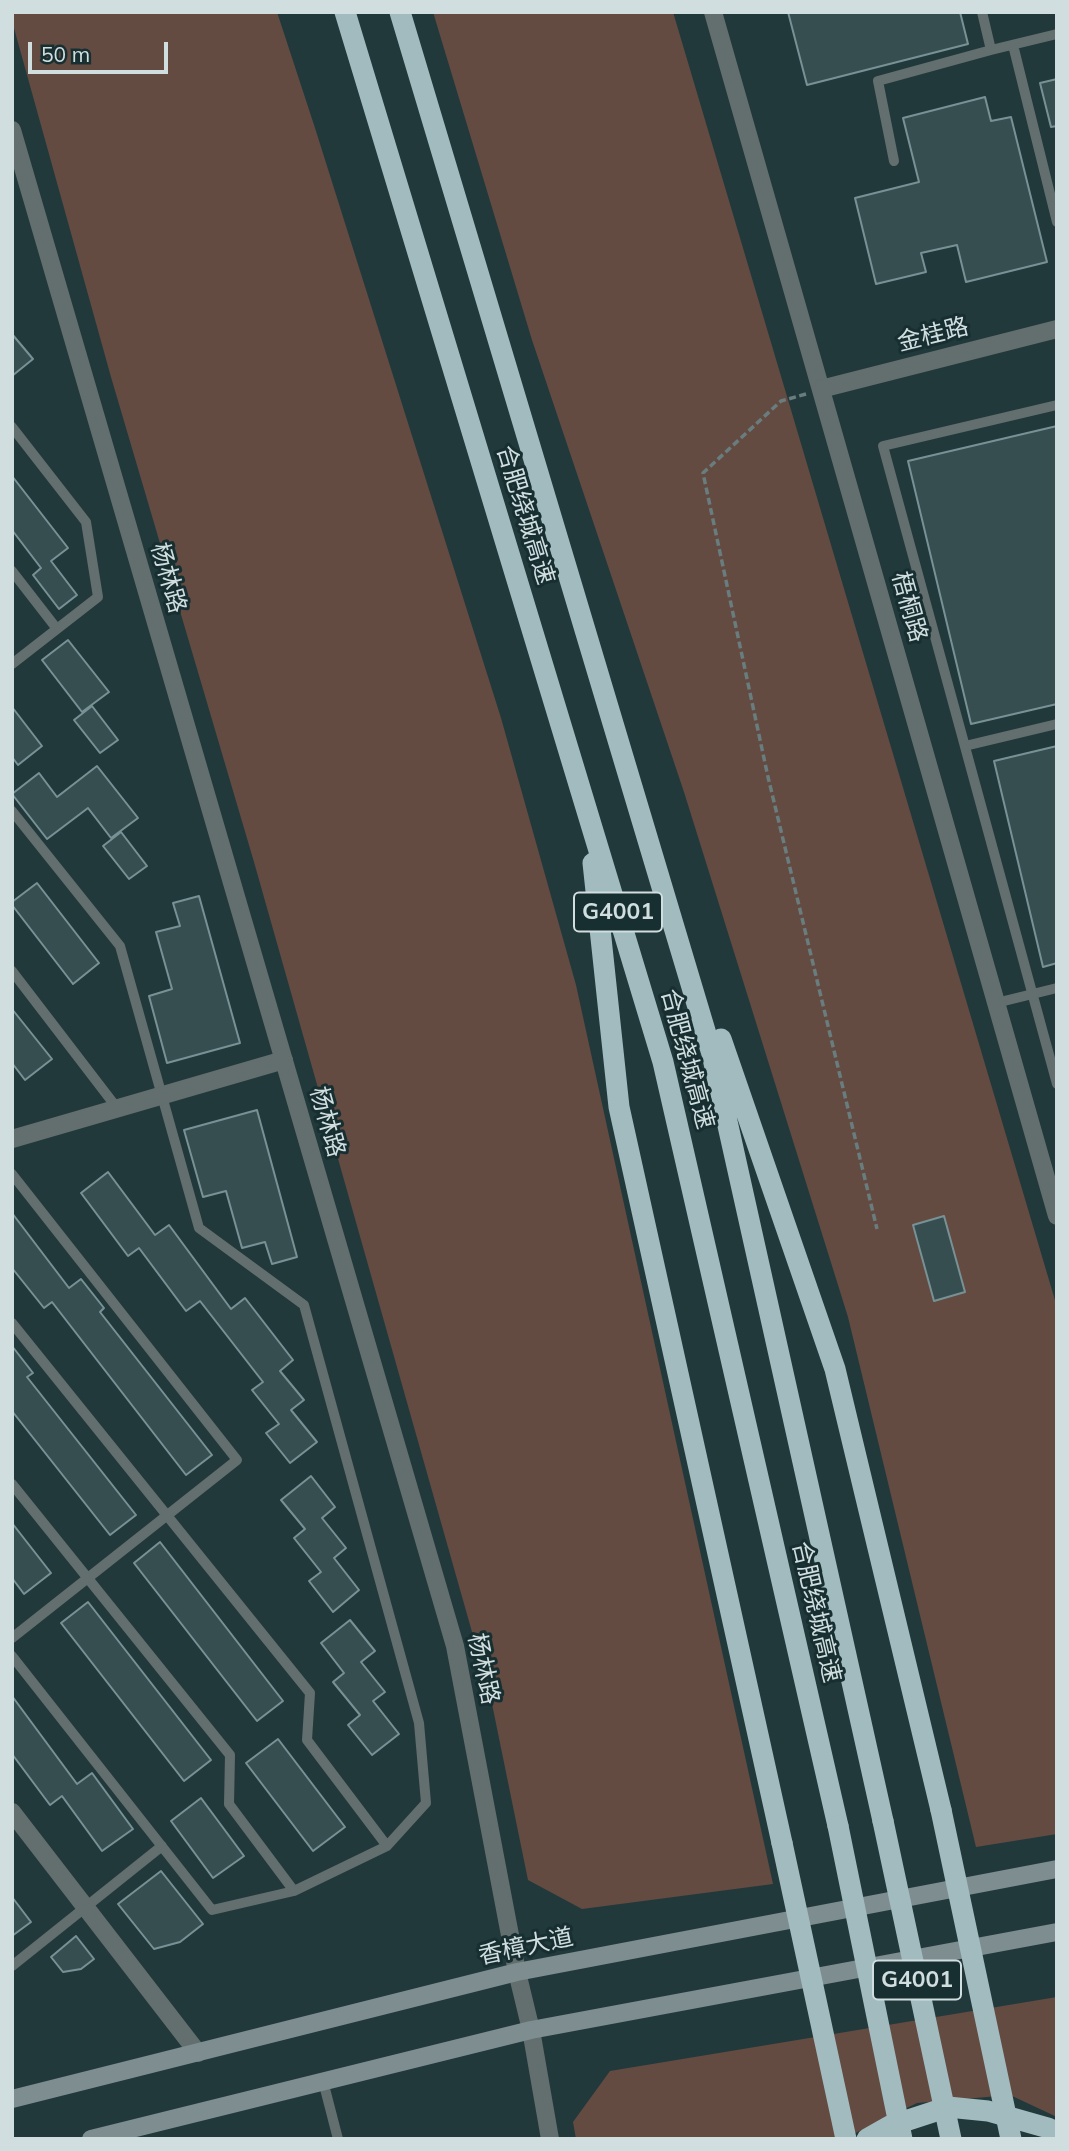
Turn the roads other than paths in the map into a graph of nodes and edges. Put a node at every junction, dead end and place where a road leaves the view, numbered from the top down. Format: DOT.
graph roads {
  1 [pos="345,12"];
  2 [pos="400,12"];
  3 [pos="713,12"];
  4 [pos="982,12"];
  5 [pos="1057,34"];
  6 [pos="1013,45"];
  7 [pos="992,50"];
  8 [pos="12,130"];
  9 [pos="894,161"];
  10 [pos="1057,222"];
  11 [pos="1057,329"];
  12 [pos="821,389"];
  13 [pos="1057,405"];
  14 [pos="12,427"];
  15 [pos="12,571"];
  16 [pos="57,629"];
  17 [pos="12,664"];
  18 [pos="1057,724"];
  19 [pos="965,746"];
  20 [pos="638,804"];
  21 [pos="12,811"];
  22 [pos="588,812"];
  23 [pos="12,971"];
  24 [pos="1057,988"];
  25 [pos="1032,995"];
  26 [pos="996,1003"];
  27 [pos="284,1060"];
  28 [pos="1057,1084"];
  29 [pos="161,1096"];
  30 [pos="117,1108"];
  31 [pos="15,1133"];
  32 [pos="12,1174"];
  33 [pos="1057,1216"];
  34 [pos="12,1323"];
  35 [pos="12,1484"];
  36 [pos="167,1515"];
  37 [pos="88,1578"];
  38 [pos="12,1638"];
  39 [pos="12,1656"];
  40 [pos="12,1812"];
  41 [pos="162,1846"];
  42 [pos="387,1846"];
  43 [pos="1057,1869"];
  44 [pos="294,1891"];
  45 [pos="85,1907"];
  46 [pos="1057,1932"];
  47 [pos="12,1966"];
  48 [pos="517,1972"];
  49 [pos="531,2030"];
  50 [pos="198,2053"];
  51 [pos="323,2081"];
  52 [pos="12,2099"];
  53 [pos="1057,2132"];
  54 [pos="97,2138"];
  55 [pos="338,2139"];
  56 [pos="550,2139"];
  57 [pos="846,2139"];
  58 [pos="867,2139"];
  59 [pos="902,2139"];
  60 [pos="951,2139"];
  61 [pos="1011,2139"];
  1 -- 22 [label="highway, 合肥绕城高速 / G4001"];
  2 -- 20 [label="highway, 合肥绕城高速 / G4001"];
  3 -- 12 [label="street, 梧桐路"];
  4 -- 7 [label="lane"];
  5 -- 6 [label="lane"];
  6 -- 7 [label="lane"];
  6 -- 10 [label="lane"];
  7 -- 9 [label="lane"];
  8 -- 27 [label="street, 杨林路"];
  11 -- 12 [label="street, 金桂路"];
  12 -- 26 [label="street, 梧桐路"];
  13 -- 19 [label="lane"];
  14 -- 16 [label="lane"];
  15 -- 16 [label="lane"];
  16 -- 17 [label="lane"];
  18 -- 19 [label="lane"];
  19 -- 25 [label="lane"];
  20 -- 60 [label="highway, 合肥绕城高速 / G4001, bridge"];
  20 -- 61 [label="highway, bridge"];
  21 -- 29 [label="lane"];
  22 -- 57 [label="highway, bridge"];
  22 -- 59 [label="highway, 合肥绕城高速 / G4001, bridge"];
  23 -- 30 [label="lane"];
  24 -- 25 [label="lane"];
  25 -- 26 [label="lane"];
  25 -- 28 [label="lane"];
  26 -- 33 [label="street, 梧桐路"];
  27 -- 29 [label="street"];
  27 -- 48 [label="street, 杨林路"];
  29 -- 30 [label="street"];
  29 -- 42 [label="lane"];
  30 -- 31 [label="street"];
  32 -- 36 [label="lane"];
  34 -- 36 [label="lane"];
  35 -- 37 [label="lane"];
  36 -- 37 [label="lane"];
  36 -- 42 [label="lane"];
  37 -- 38 [label="lane"];
  37 -- 44 [label="lane"];
  39 -- 41 [label="lane"];
  40 -- 45 [label="street"];
  41 -- 44 [label="lane"];
  41 -- 45 [label="lane"];
  42 -- 44 [label="lane"];
  43 -- 48 [label="main road, 香樟大道"];
  45 -- 47 [label="lane"];
  45 -- 50 [label="street"];
  46 -- 49 [label="main road"];
  48 -- 49 [label="street, 杨林路"];
  48 -- 50 [label="main road, 香樟大道"];
  49 -- 51 [label="main road"];
  49 -- 56 [label="street, 杨林路"];
  50 -- 52 [label="main road, 香樟大道"];
  51 -- 54 [label="main road"];
  51 -- 55 [label="lane"];
  53 -- 58 [label="highway"];
}
